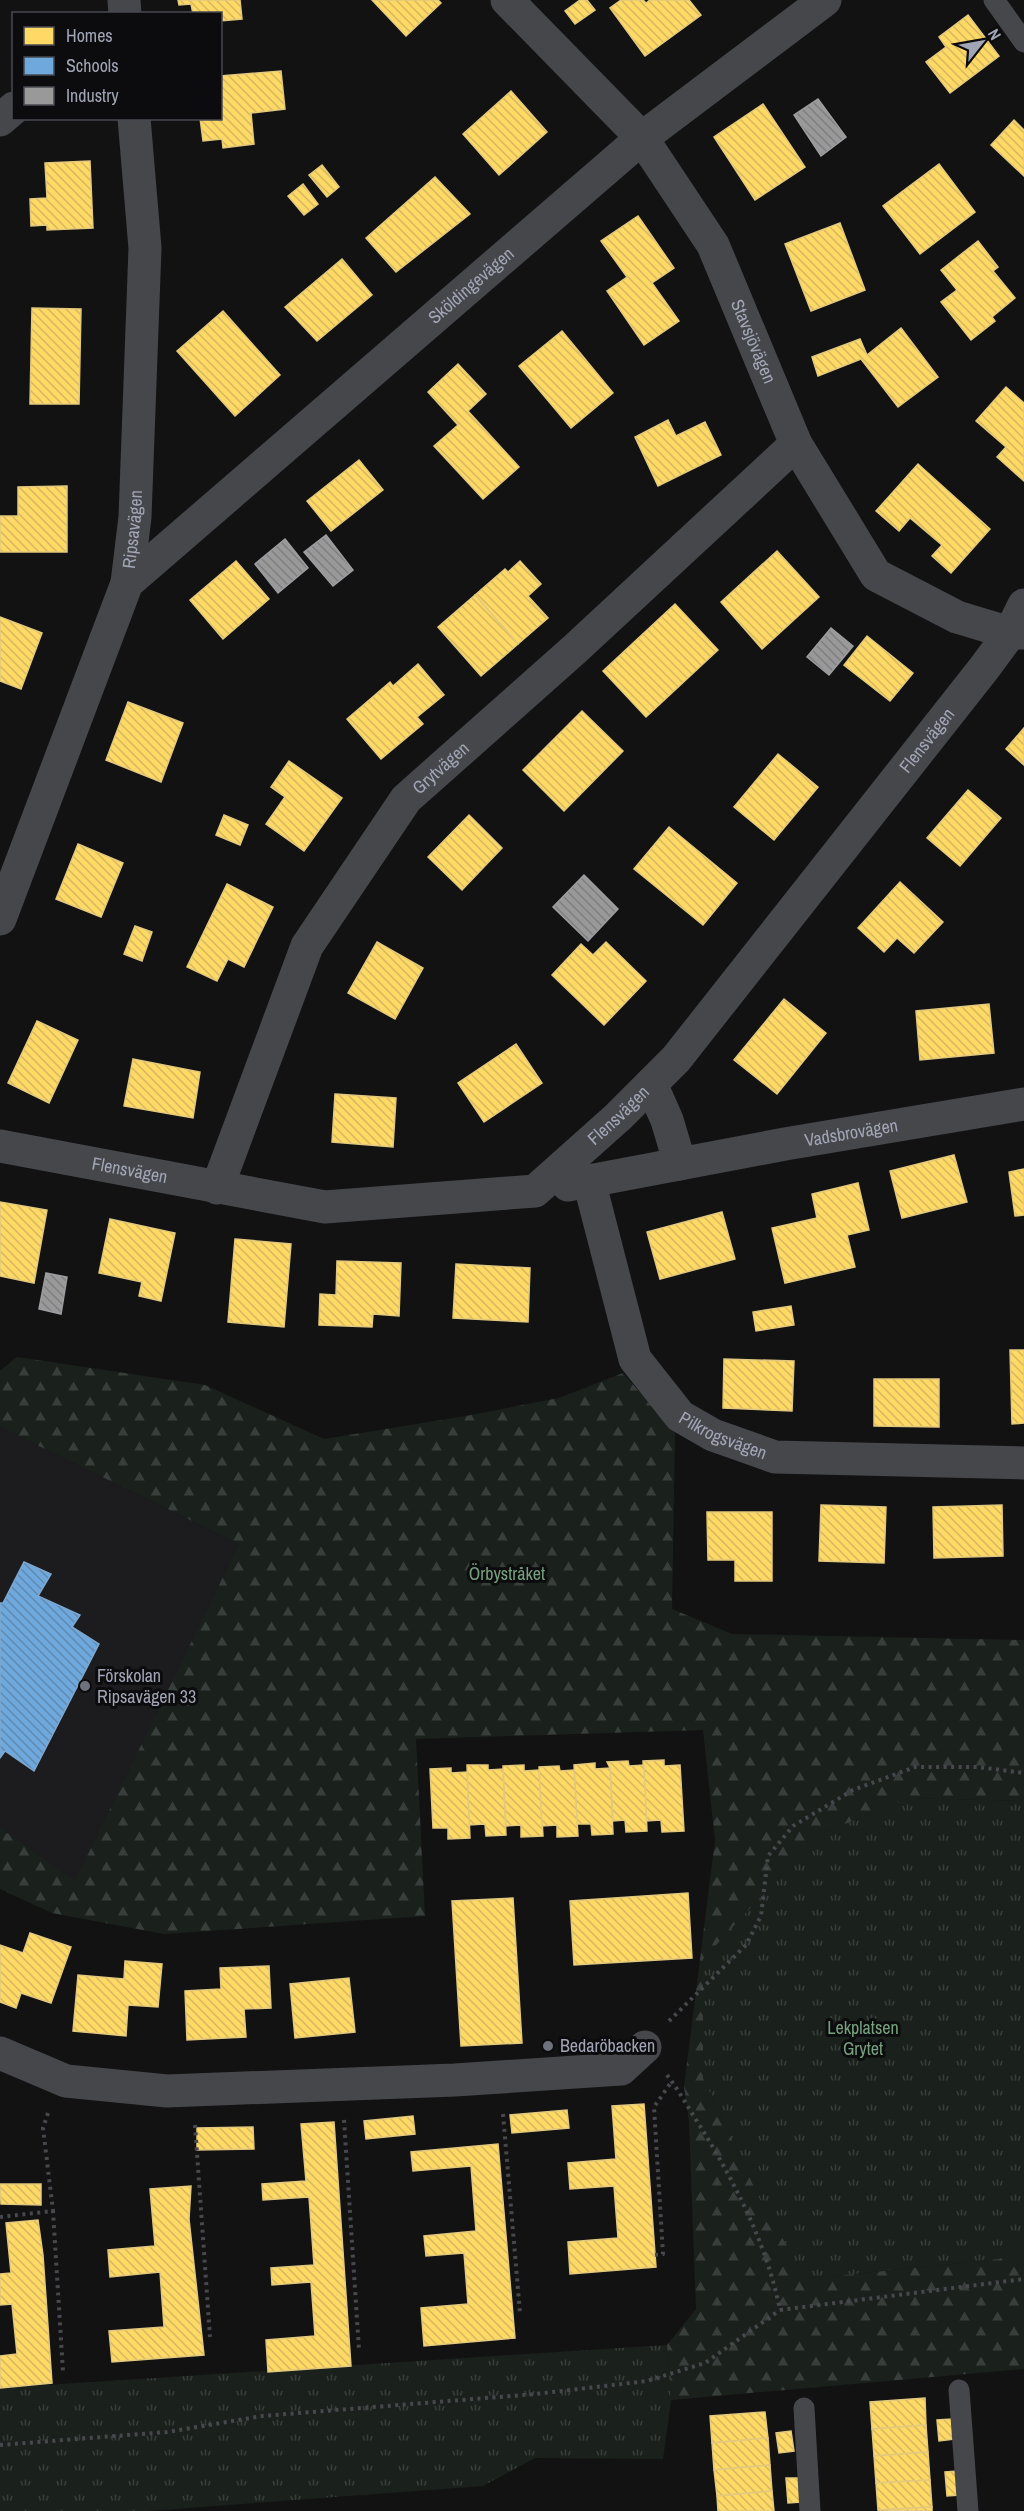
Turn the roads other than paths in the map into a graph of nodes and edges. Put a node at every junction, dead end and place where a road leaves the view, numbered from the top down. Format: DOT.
graph roads {
  1 [pos="507,0"];
  2 [pos="825,0"];
  3 [pos="993,0"];
  4 [pos="1024,42"];
  5 [pos="12,110"];
  6 [pos="0,120"];
  7 [pos="134,120"];
  8 [pos="642,138"];
  9 [pos="796,444"];
  10 [pos="126,583"];
  11 [pos="1019,623"];
  12 [pos="0,919"];
  13 [pos="651,1084"];
  14 [pos="1024,1104"];
  15 [pos="0,1146"];
  16 [pos="680,1164"];
  17 [pos="589,1181"];
  18 [pos="217,1188"];
  19 [pos="535,1191"];
  20 [pos="1024,1463"];
  21 [pos="645,2047"];
  22 [pos="0,2053"];
  23 [pos="959,2390"];
  24 [pos="804,2408"];
  25 [pos="810,2511"];
  26 [pos="968,2511"];
  1 -- 8 [label="street, Stavsjövägen"];
  2 -- 8 [label="street, Sköldingevägen"];
  3 -- 4 [label="lane"];
  5 -- 6 [label="street"];
  7 -- 10 [label="street, Ripsavägen"];
  8 -- 9 [label="street, Stavsjövägen"];
  8 -- 10 [label="street, Sköldingevägen"];
  9 -- 11 [label="street, Stavsjövägen"];
  9 -- 18 [label="street, Grytvägen"];
  10 -- 12 [label="street, Ripsavägen"];
  11 -- 13 [label="street, Flensvägen"];
  13 -- 16 [label="street"];
  13 -- 19 [label="street, Flensvägen"];
  14 -- 16 [label="street, Vadsbrovägen"];
  15 -- 18 [label="street, Flensvägen"];
  16 -- 17 [label="street, Vadsbrovägen"];
  17 -- 19 [label="street, Vadsbrovägen"];
  17 -- 20 [label="street, Pilkrogsvägen"];
  18 -- 19 [label="street, Flensvägen"];
  21 -- 22 [label="street"];
  23 -- 26 [label="lane"];
  24 -- 25 [label="lane"];
}
